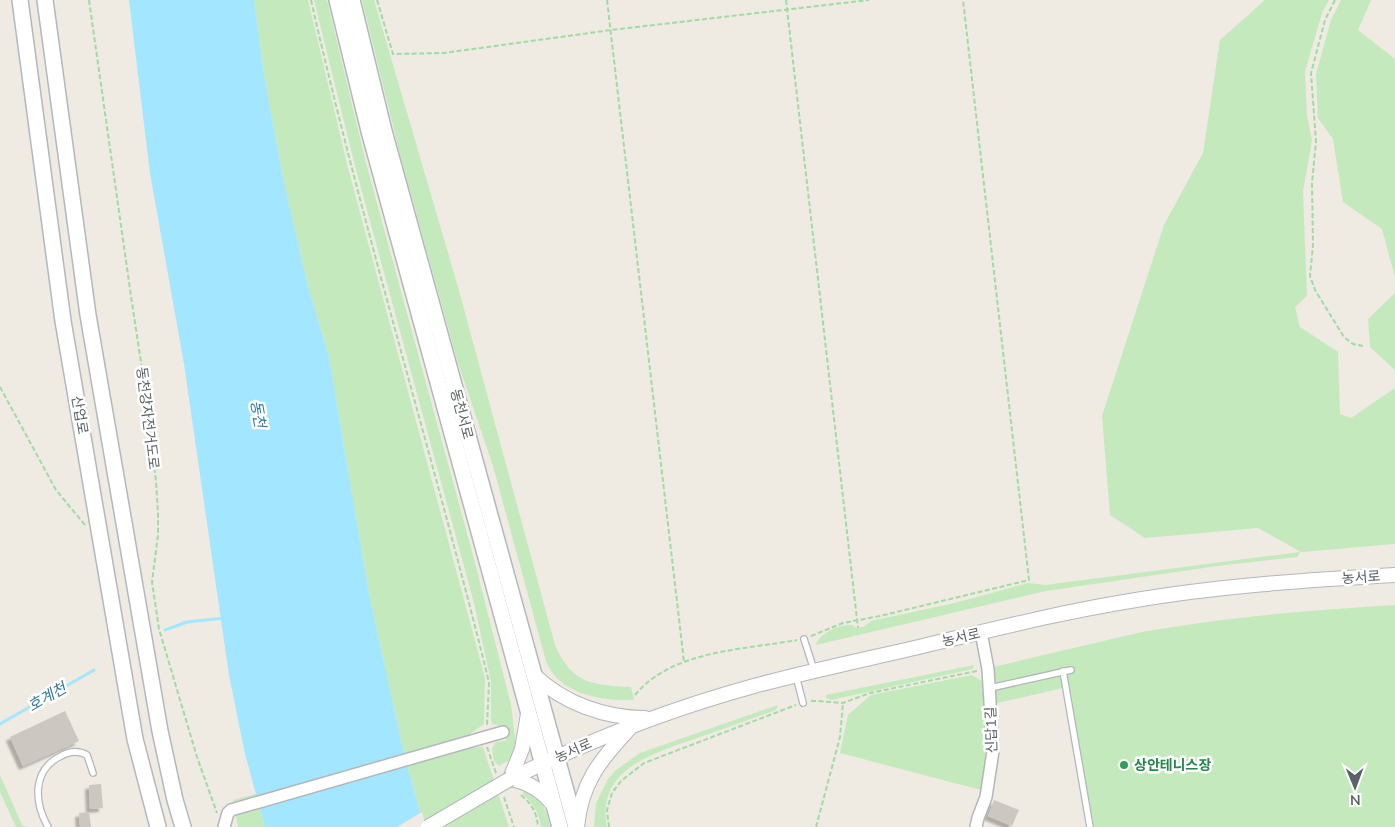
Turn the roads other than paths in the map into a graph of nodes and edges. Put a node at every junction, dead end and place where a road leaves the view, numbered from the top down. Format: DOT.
graph roads {
  1 [pos="20,0"];
  2 [pos="45,0"];
  3 [pos="338,0"];
  4 [pos="352,0"];
  5 [pos="1395,574"];
  6 [pos="981,632"];
  7 [pos="804,639"];
  8 [pos="1071,670"];
  9 [pos="814,671"];
  10 [pos="1063,671"];
  11 [pos="534,675"];
  12 [pos="796,675"];
  13 [pos="990,688"];
  14 [pos="803,703"];
  15 [pos="528,714"];
  16 [pos="654,718"];
  17 [pos="632,726"];
  18 [pos="503,732"];
  19 [pos="556,757"];
  20 [pos="541,764"];
  21 [pos="93,773"];
  22 [pos="503,778"];
  23 [pos="554,806"];
  24 [pos="48,827"];
  25 [pos="158,827"];
  26 [pos="183,827"];
  27 [pos="224,827"];
  28 [pos="428,827"];
  29 [pos="560,827"];
  30 [pos="576,827"];
  31 [pos="976,827"];
  32 [pos="1090,827"];
  1 -- 25 [label="main road, 산업로"];
  2 -- 26 [label="main road, 산업로"];
  3 -- 15 [label="main road, 동천서로"];
  4 -- 11 [label="main road, 동천서로"];
  5 -- 6 [label="street, 농서로"];
  6 -- 9 [label="street, 농서로"];
  6 -- 13 [label="street, 신답1길"];
  7 -- 9 [label="lane"];
  8 -- 10 [label="lane"];
  9 -- 12 [label="street, 농서로"];
  10 -- 13 [label="lane"];
  10 -- 32 [label="lane"];
  11 -- 16 [label="street"];
  11 -- 19 [label="main road, 동천서로"];
  12 -- 14 [label="lane"];
  12 -- 16 [label="street, 농서로"];
  13 -- 31 [label="street, 신답1길"];
  15 -- 20 [label="main road, 동천서로"];
  15 -- 22 [label="street"];
  16 -- 17 [label="street, 농서로"];
  17 -- 19 [label="street, 농서로"];
  17 -- 30 [label="street"];
  18 -- 27 [label="street"];
  19 -- 20 [label="street, 농서로"];
  19 -- 30 [label="main road, 동천서로"];
  20 -- 22 [label="street, 농서로"];
  20 -- 23 [label="main road, 동천서로"];
  21 -- 24 [label="lane"];
  22 -- 23 [label="street"];
  22 -- 28 [label="street, 농서로, bridge"];
  23 -- 29 [label="main road, 동천서로"];
}
